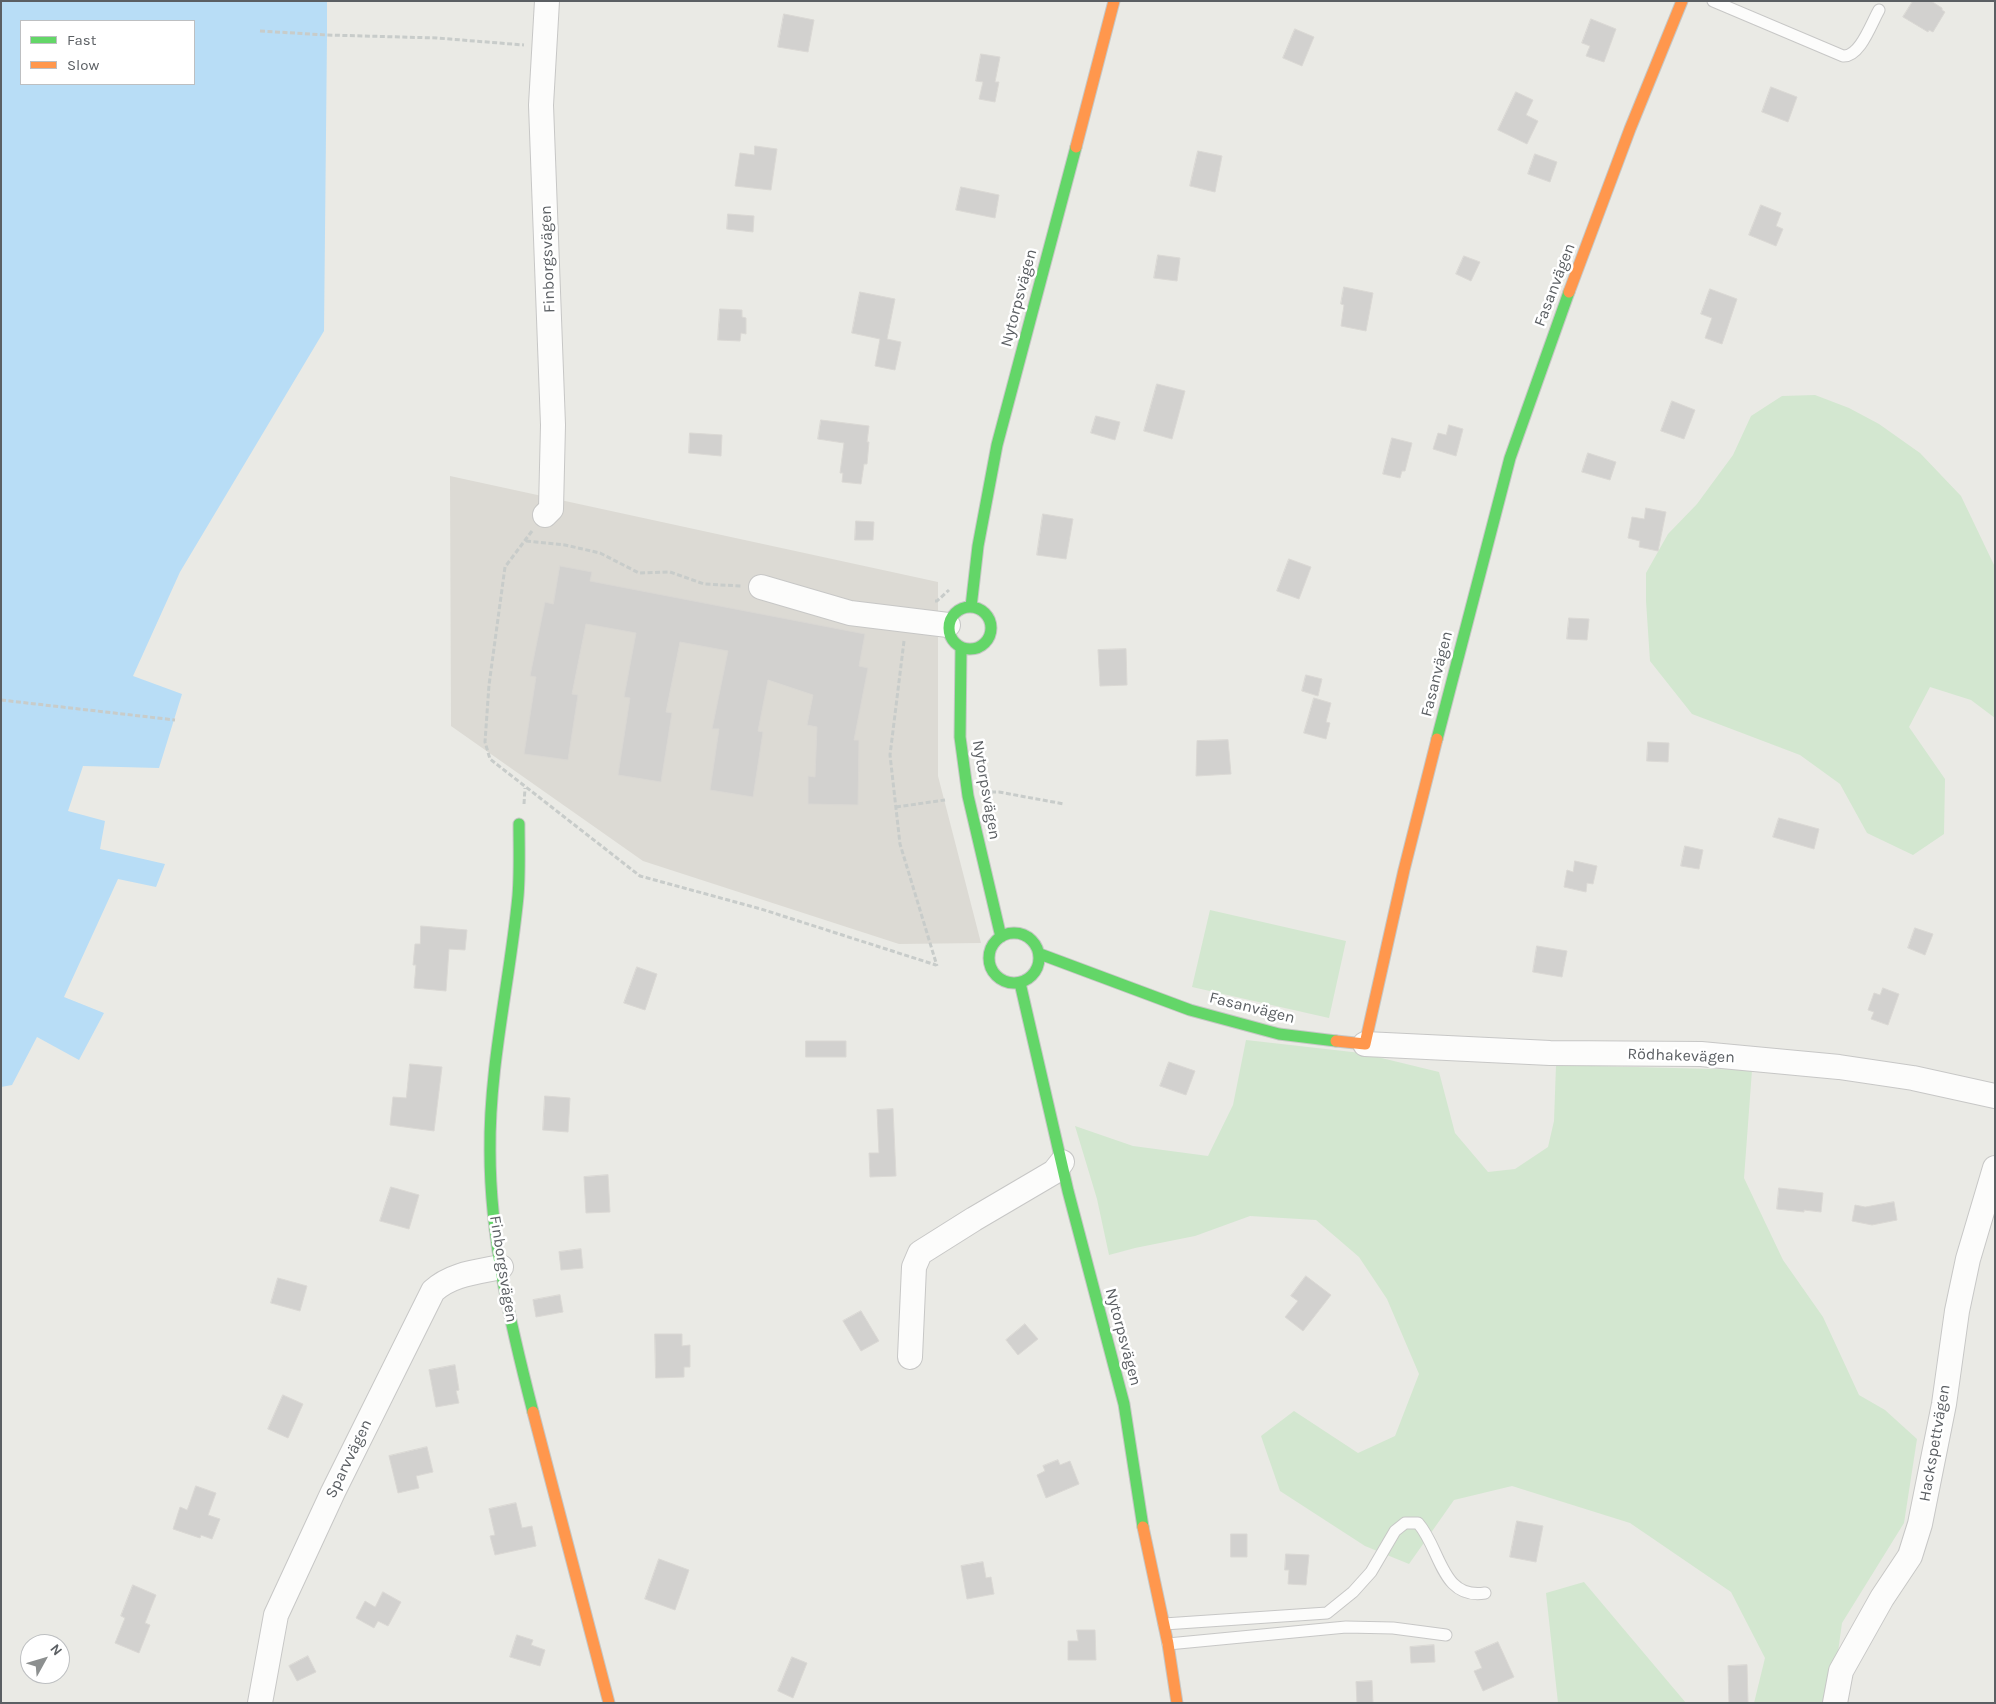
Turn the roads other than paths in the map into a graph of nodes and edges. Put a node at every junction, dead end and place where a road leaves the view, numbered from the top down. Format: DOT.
graph roads {
  1 [pos="547,1"];
  2 [pos="1114,1"];
  3 [pos="1682,1"];
  4 [pos="1713,1"];
  5 [pos="1878,10"];
  6 [pos="545,515"];
  7 [pos="762,587"];
  8 [pos="971,607"];
  9 [pos="948,624"];
  10 [pos="961,648"];
  11 [pos="519,824"];
  12 [pos="1001,937"];
  13 [pos="1040,954"];
  14 [pos="1020,983"];
  15 [pos="1364,1044"];
  16 [pos="1995,1096"];
  17 [pos="1062,1162"];
  18 [pos="1995,1168"];
  19 [pos="501,1267"];
  20 [pos="910,1357"];
  21 [pos="1485,1593"];
  22 [pos="1164,1624"];
  23 [pos="1446,1635"];
  24 [pos="1168,1644"];
  25 [pos="260,1703"];
  26 [pos="609,1703"];
  27 [pos="1177,1703"];
  28 [pos="1835,1703"];
  1 -- 6 [label="street, Finborgsvägen"];
  2 -- 8 [label="street, Nytorpsvägen"];
  3 -- 15 [label="street, Fasanvägen"];
  4 -- 5 [label="lane"];
  7 -- 9 [label="street"];
  8 -- 9 [label="street"];
  8 -- 10 [label="street"];
  9 -- 10 [label="street"];
  10 -- 12 [label="street, Nytorpsvägen"];
  11 -- 19 [label="street, Finborgsvägen"];
  12 -- 13 [label="street"];
  12 -- 14 [label="street"];
  13 -- 14 [label="street"];
  13 -- 15 [label="street, Fasanvägen"];
  14 -- 17 [label="street, Nytorpsvägen"];
  15 -- 16 [label="street, Rödhakevägen"];
  17 -- 20 [label="street"];
  17 -- 22 [label="street, Nytorpsvägen"];
  18 -- 28 [label="street, Hackspettvägen"];
  19 -- 25 [label="street, Sparvvägen"];
  19 -- 26 [label="street, Finborgsvägen"];
  21 -- 22 [label="lane"];
  22 -- 24 [label="street, Nytorpsvägen"];
  23 -- 24 [label="lane"];
  24 -- 27 [label="street, Nytorpsvägen"];
}
